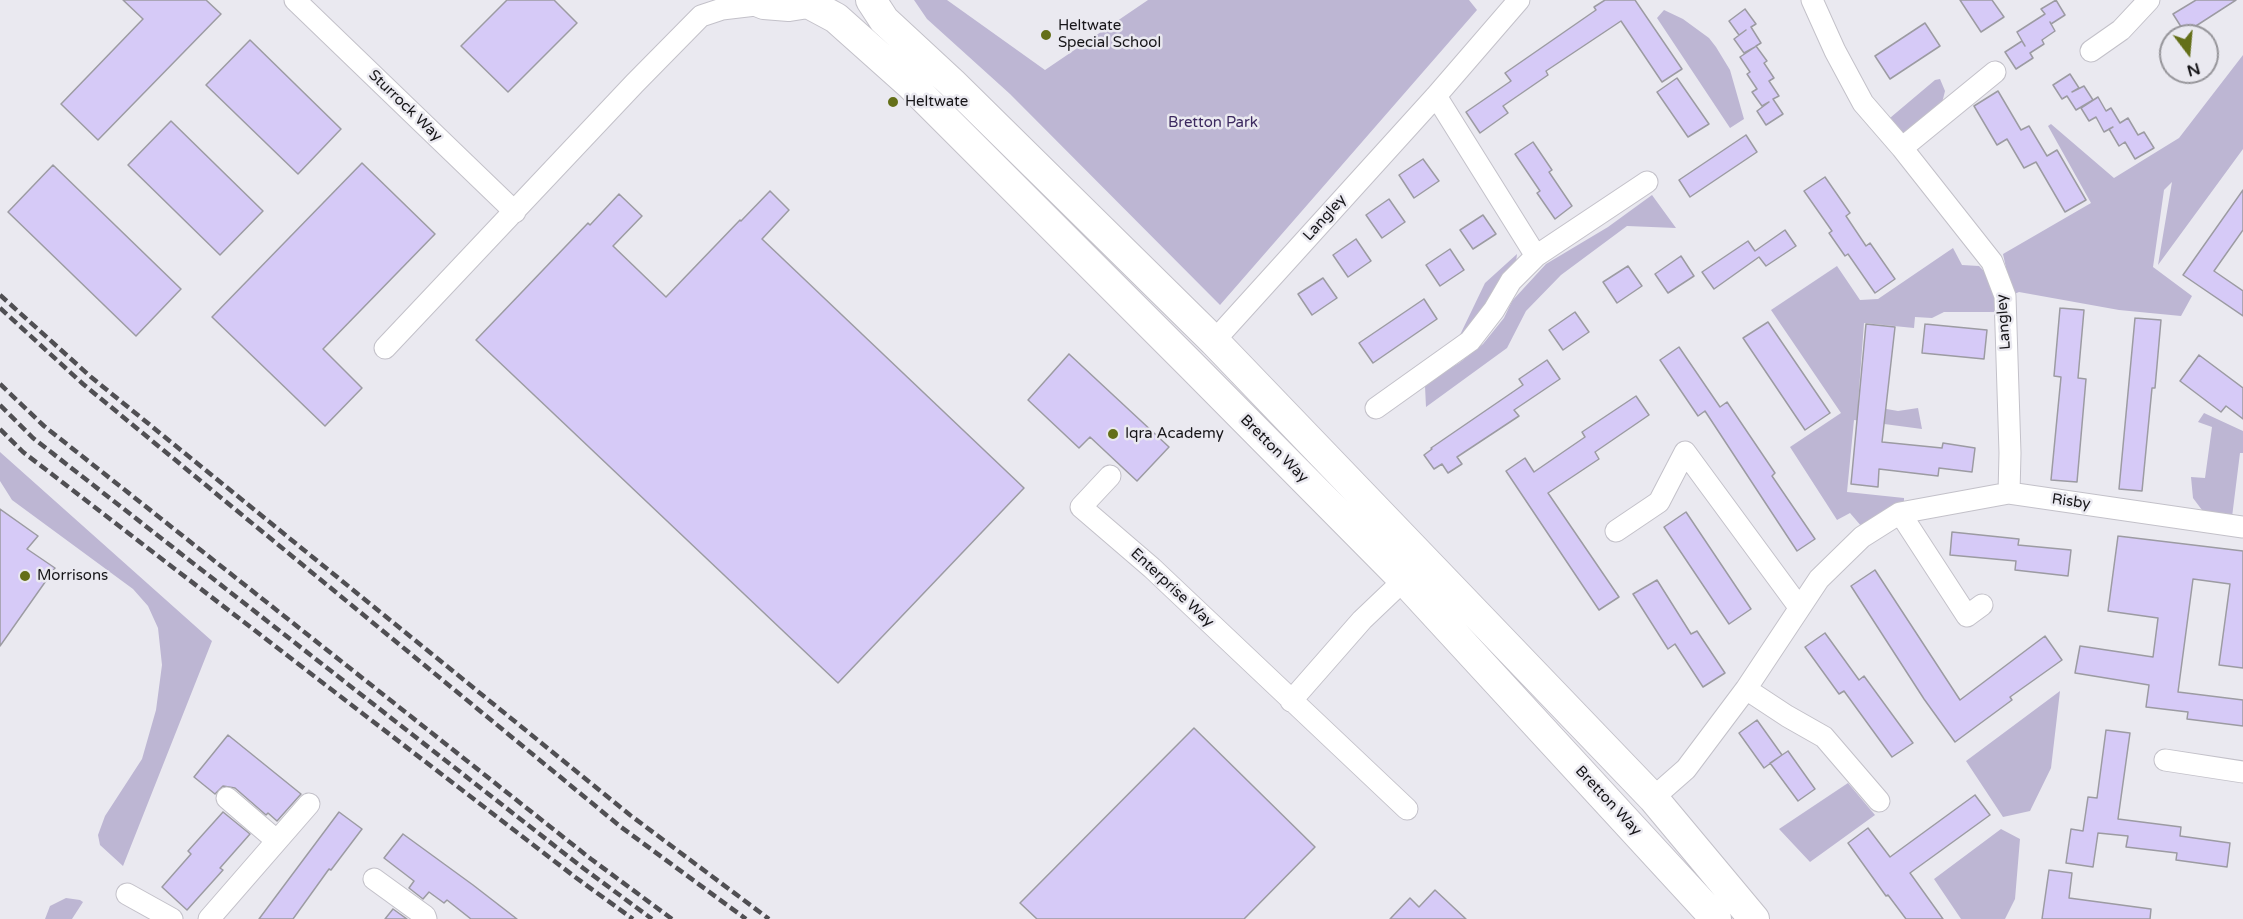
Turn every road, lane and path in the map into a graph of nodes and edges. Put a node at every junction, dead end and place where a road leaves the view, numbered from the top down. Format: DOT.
graph roads {
  1 [pos="295,0"];
  2 [pos="871,0"];
  3 [pos="1519,0"];
  4 [pos="1812,0"];
  5 [pos="2149,0"];
  6 [pos="759,2"];
  7 [pos="811,2"];
  8 [pos="703,8"];
  9 [pos="2091,51"];
  10 [pos="1995,72"];
  11 [pos="1436,96"];
  12 [pos="1902,148"];
  13 [pos="1647,182"];
  14 [pos="515,212"];
  15 [pos="1536,256"];
  16 [pos="1214,341"];
  17 [pos="385,348"];
  18 [pos="1377,408"];
  19 [pos="1110,476"];
  20 [pos="2009,493"];
  21 [pos="1900,513"];
  22 [pos="2243,527"];
  23 [pos="1616,531"];
  24 [pos="1404,580"];
  25 [pos="1982,606"];
  26 [pos="1799,607"];
  27 [pos="1746,689"];
  28 [pos="1291,701"];
  29 [pos="2165,760"];
  30 [pos="2243,772"];
  31 [pos="227,798"];
  32 [pos="1653,798"];
  33 [pos="1879,801"];
  34 [pos="309,804"];
  35 [pos="1407,809"];
  36 [pos="276,840"];
  37 [pos="374,879"];
  38 [pos="128,894"];
  39 [pos="172,919"];
  40 [pos="209,919"];
  41 [pos="426,919"];
  42 [pos="1716,919"];
  43 [pos="1754,919"];
  1 -- 14 [label="street, Sturrock Way"];
  2 -- 16 [label="street, Bretton Way"];
  3 -- 11 [label="street, Langley"];
  4 -- 12 [label="street, Langley"];
  5 -- 9 [label="street"];
  6 -- 7 [label="street"];
  6 -- 8 [label="street"];
  7 -- 24 [label="street, Bretton Way"];
  8 -- 14 [label="street"];
  10 -- 12 [label="street"];
  11 -- 15 [label="street"];
  11 -- 16 [label="street, Langley"];
  12 -- 20 [label="street, Langley"];
  13 -- 15 [label="street"];
  14 -- 17 [label="street"];
  15 -- 18 [label="street"];
  16 -- 32 [label="street, Bretton Way"];
  19 -- 28 [label="street, Enterprise Way"];
  20 -- 21 [label="street, Risby"];
  20 -- 22 [label="street, Risby"];
  21 -- 25 [label="street"];
  21 -- 26 [label="street, Risby"];
  23 -- 26 [label="street"];
  24 -- 28 [label="street"];
  24 -- 42 [label="street, Bretton Way"];
  26 -- 27 [label="street, Risby"];
  27 -- 32 [label="street, Risby"];
  27 -- 33 [label="street"];
  28 -- 35 [label="street, Enterprise Way"];
  29 -- 30 [label="street"];
  31 -- 36 [label="street"];
  32 -- 43 [label="street, Bretton Way"];
  34 -- 36 [label="street"];
  36 -- 40 [label="street"];
  37 -- 41 [label="street"];
  38 -- 39 [label="street"];
}
